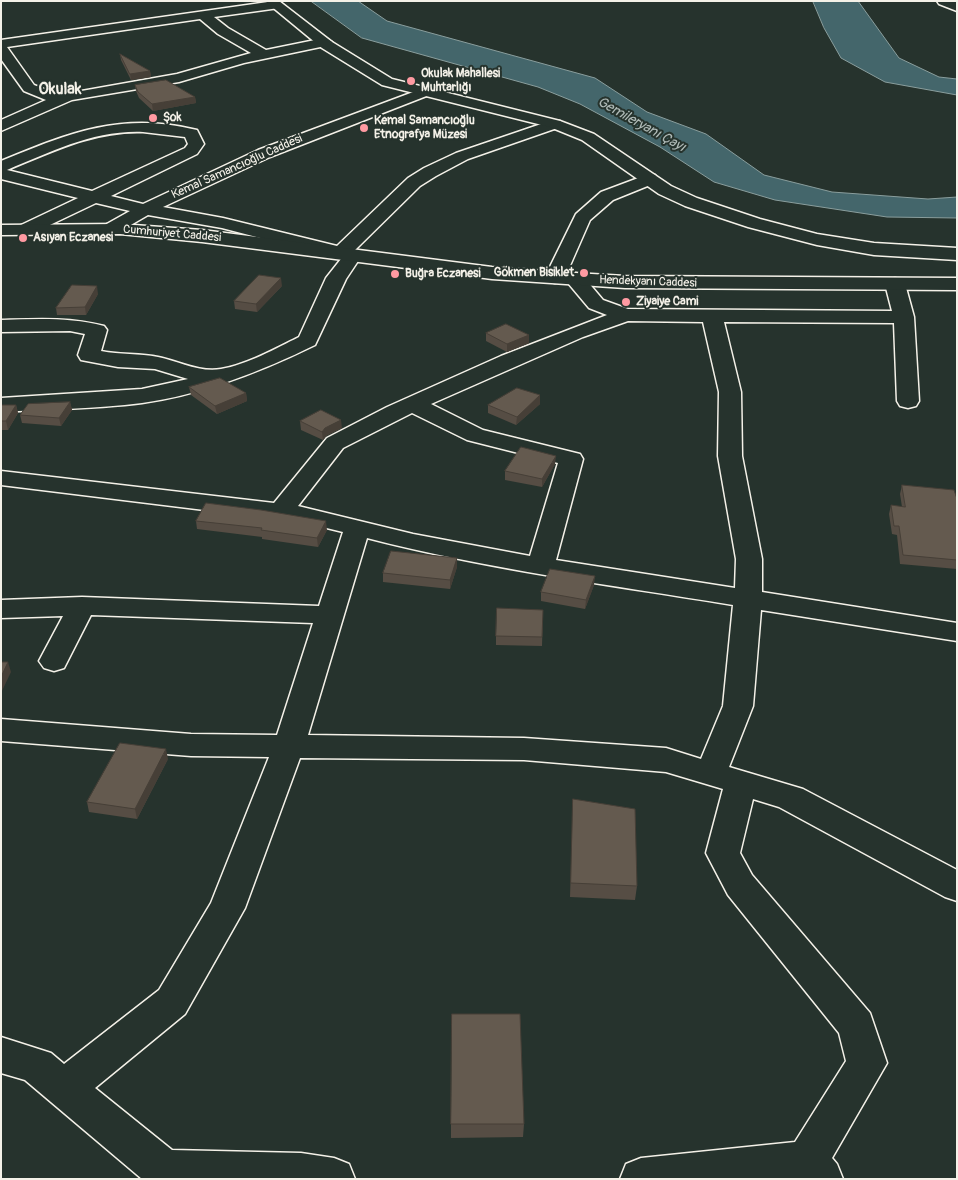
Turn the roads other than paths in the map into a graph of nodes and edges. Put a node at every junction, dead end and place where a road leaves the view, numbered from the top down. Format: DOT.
graph roads {
  1 [pos="944,1"];
  2 [pos="273,3"];
  3 [pos="957,7"];
  4 [pos="204,16"];
  5 [pos="325,42"];
  6 [pos="1,44"];
  7 [pos="1,49"];
  8 [pos="263,54"];
  9 [pos="424,92"];
  10 [pos="59,100"];
  11 [pos="555,124"];
  12 [pos="1,126"];
  13 [pos="1,167"];
  14 [pos="1,174"];
  15 [pos="649,179"];
  16 [pos="94,197"];
  17 [pos="143,209"];
  18 [pos="111,229"];
  19 [pos="1,230"];
  20 [pos="24,230"];
  21 [pos="347,254"];
  22 [pos="957,254"];
  23 [pos="565,278"];
  24 [pos="895,284"];
  25 [pos="957,284"];
  26 [pos="626,315"];
  27 [pos="712,317"];
  28 [pos="904,317"];
  29 [pos="1,326"];
  30 [pos="223,376"];
  31 [pos="908,401"];
  32 [pos="412,404"];
  33 [pos="1,405"];
  34 [pos="1,478"];
  35 [pos="281,512"];
  36 [pos="357,528"];
  37 [pos="541,565"];
  38 [pos="748,599"];
  39 [pos="82,606"];
  40 [pos="1,609"];
  41 [pos="330,615"];
  42 [pos="957,632"];
  43 [pos="54,660"];
  44 [pos="1,730"];
  45 [pos="289,746"];
  46 [pos="726,778"];
  47 [pos="957,887"];
  48 [pos="1,1055"];
  49 [pos="64,1088"];
  50 [pos="814,1170"];
  51 [pos="334,1179"];
  52 [pos="641,1179"];
  1 -- 3 [label="main road"];
  2 -- 4 [label="main road"];
  2 -- 5 [label="main road"];
  4 -- 6 [label="main road"];
  4 -- 8 [label="main road"];
  5 -- 8 [label="main road"];
  5 -- 9 [label="main road"];
  7 -- 10 [label="main road"];
  8 -- 10 [label="main road"];
  9 -- 11 [label="main road"];
  9 -- 17 [label="main road, Kemal Samancıoğlu Caddesi"];
  10 -- 12 [label="main road"];
  11 -- 15 [label="main road"];
  11 -- 21 [label="main road"];
  13 -- 16 [label="main road"];
  14 -- 16 [label="main road"];
  15 -- 22 [label="main road"];
  15 -- 23 [label="main road"];
  16 -- 17 [label="main road"];
  16 -- 20 [label="main road"];
  17 -- 18 [label="main road, Kemal Samancıoğlu Caddesi"];
  17 -- 21 [label="main road"];
  18 -- 20 [label="main road, Cumhuriyet Caddesi"];
  18 -- 21 [label="main road, Cumhuriyet Caddesi"];
  19 -- 20 [label="main road, Cumhuriyet Caddesi"];
  21 -- 23 [label="main road, Hendekyanı Caddesi"];
  21 -- 30 [label="main road"];
  23 -- 24 [label="main road, Hendekyanı Caddesi"];
  23 -- 26 [label="main road"];
  24 -- 25 [label="main road, Hendekyanı Caddesi"];
  24 -- 28 [label="main road"];
  26 -- 27 [label="main road"];
  26 -- 32 [label="main road"];
  27 -- 28 [label="main road"];
  27 -- 38 [label="main road"];
  28 -- 31 [label="main road"];
  29 -- 30 [label="main road"];
  30 -- 33 [label="main road"];
  32 -- 35 [label="main road"];
  32 -- 37 [label="main road"];
  34 -- 35 [label="main road"];
  35 -- 36 [label="main road"];
  36 -- 37 [label="main road"];
  36 -- 41 [label="main road"];
  37 -- 38 [label="main road"];
  38 -- 42 [label="main road"];
  38 -- 46 [label="main road"];
  39 -- 40 [label="main road"];
  39 -- 41 [label="main road"];
  39 -- 43 [label="main road"];
  41 -- 45 [label="main road"];
  44 -- 45 [label="main road"];
  45 -- 46 [label="main road"];
  45 -- 49 [label="main road"];
  46 -- 47 [label="main road"];
  46 -- 50 [label="main road"];
  48 -- 49 [label="main road"];
  49 -- 51 [label="main road"];
  50 -- 52 [label="main road"];
}
